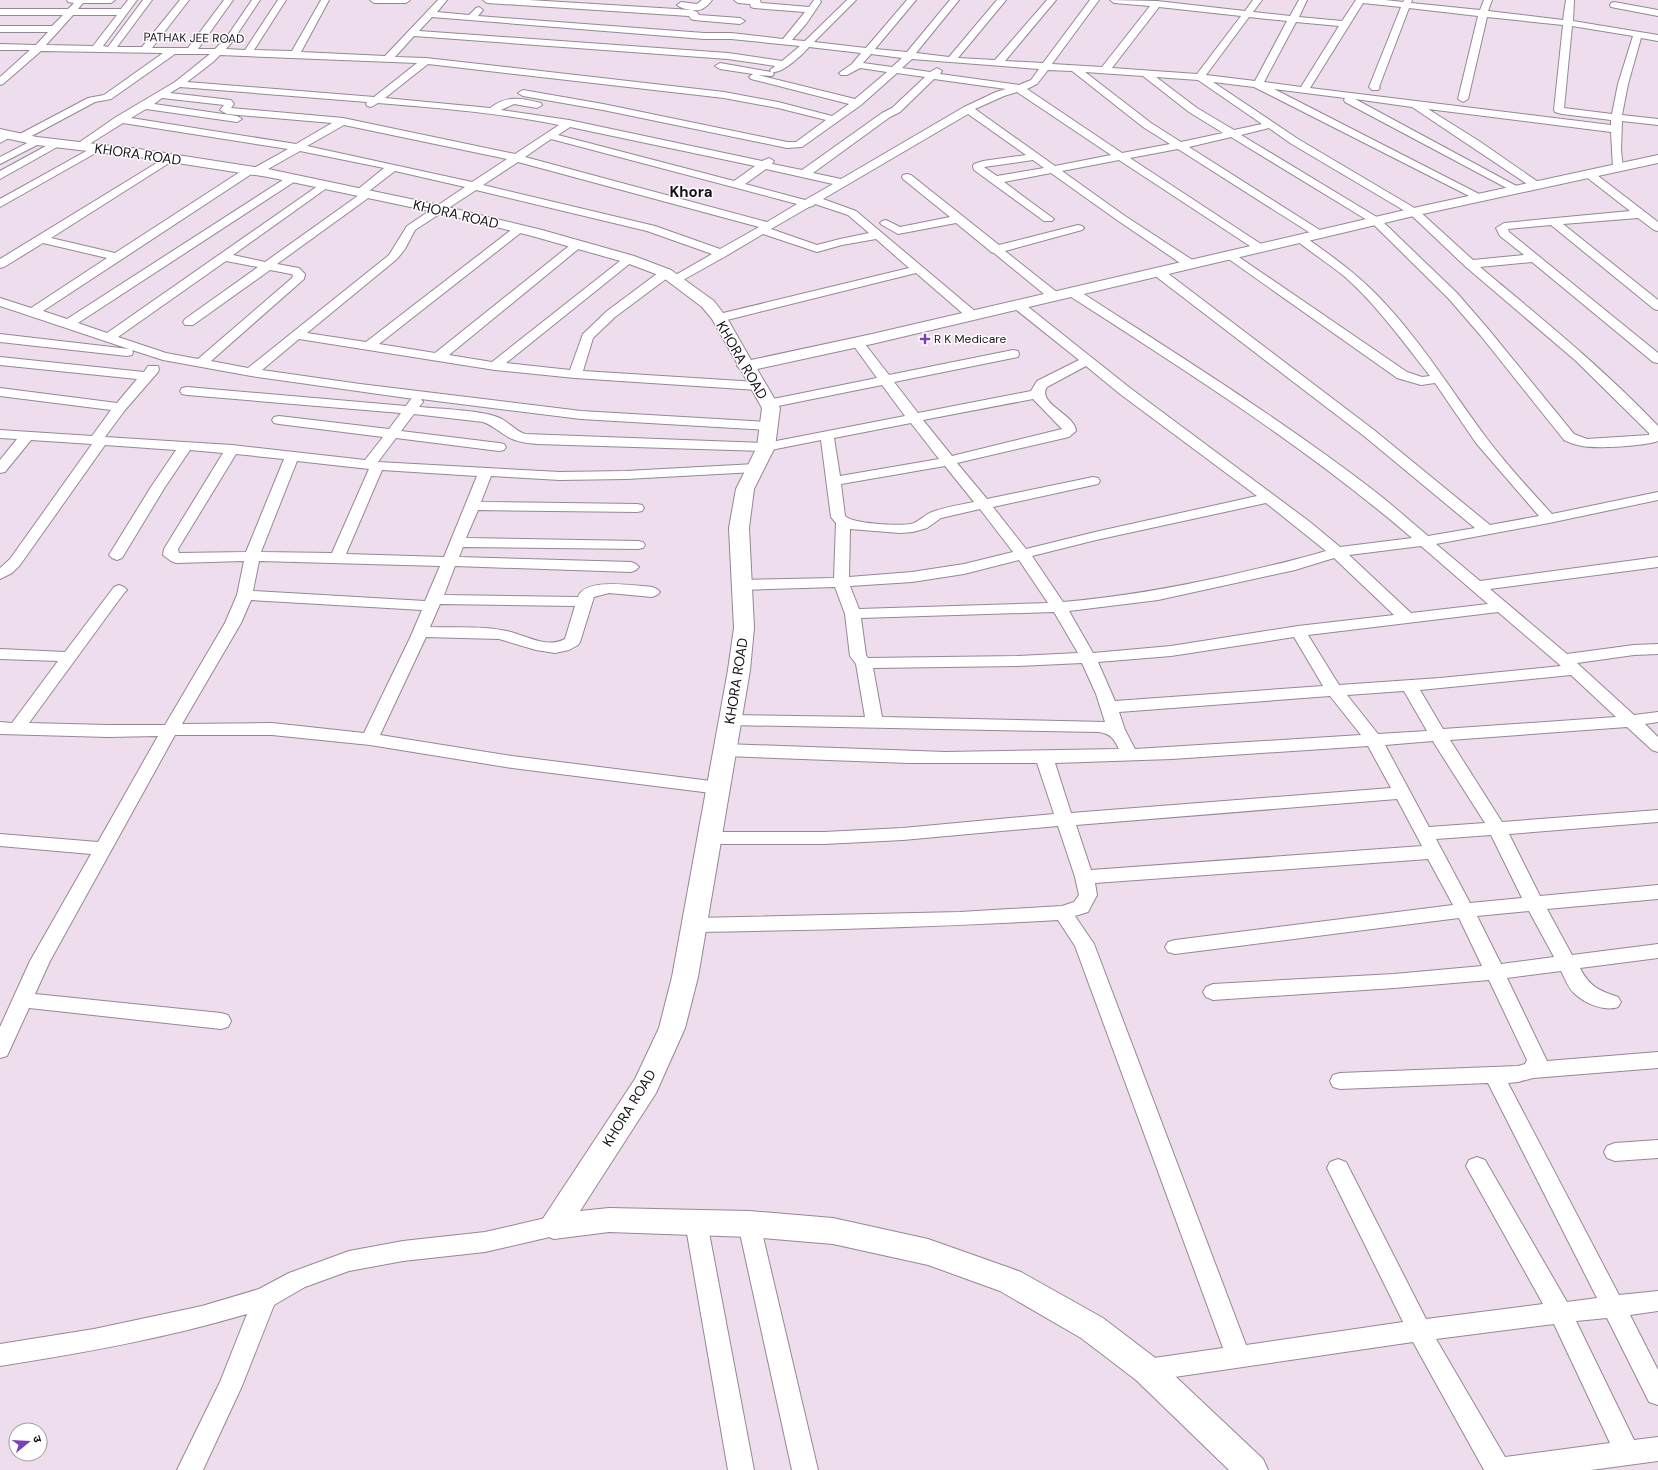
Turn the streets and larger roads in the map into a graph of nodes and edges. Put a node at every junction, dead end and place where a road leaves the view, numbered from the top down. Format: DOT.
graph roads {
  1 [pos="69,0"];
  2 [pos="81,0"];
  3 [pos="111,0"];
  4 [pos="133,0"];
  5 [pos="148,0"];
  6 [pos="185,0"];
  7 [pos="229,0"];
  8 [pos="256,0"];
  9 [pos="282,0"];
  10 [pos="325,0"];
  11 [pos="374,0"];
  12 [pos="406,0"];
  13 [pos="443,0"];
  14 [pos="483,0"];
  15 [pos="487,0"];
  16 [pos="600,0"];
  17 [pos="708,0"];
  18 [pos="738,0"];
  19 [pos="819,0"];
  20 [pos="852,0"];
  21 [pos="912,0"];
  22 [pos="955,0"];
  23 [pos="1002,0"];
  24 [pos="1052,0"];
  25 [pos="1095,0"];
  26 [pos="1114,0"];
  27 [pos="1226,0"];
  28 [pos="1258,0"];
  29 [pos="1302,0"];
  30 [pos="1362,0"];
  31 [pos="1488,0"];
  32 [pos="1570,0"];
  33 [pos="1145,1"];
  34 [pos="1407,2"];
  35 [pos="1182,3"];
  36 [pos="1157,4"];
  37 [pos="1614,5"];
  38 [pos="751,9"];
  39 [pos="479,10"];
  40 [pos="812,10"];
  41 [pos="1217,10"];
  42 [pos="0,12"];
  43 [pos="123,12"];
  44 [pos="70,13"];
  45 [pos="1483,13"];
  46 [pos="1658,13"];
  47 [pos="431,14"];
  48 [pos="1248,14"];
  49 [pos="557,15"];
  50 [pos="694,17"];
  51 [pos="471,18"];
  52 [pos="1293,19"];
  53 [pos="1566,22"];
  54 [pos="1343,24"];
  55 [pos="0,29"];
  56 [pos="55,29"];
  57 [pos="413,33"];
  58 [pos="677,33"];
  59 [pos="1638,34"];
  60 [pos="731,36"];
  61 [pos="1658,38"];
  62 [pos="405,41"];
  63 [pos="785,42"];
  64 [pos="805,44"];
  65 [pos="0,47"];
  66 [pos="38,48"];
  67 [pos="96,49"];
  68 [pos="110,50"];
  69 [pos="145,50"];
  70 [pos="173,50"];
  71 [pos="868,50"];
  72 [pos="191,51"];
  73 [pos="220,52"];
  74 [pos="247,53"];
  75 [pos="294,54"];
  76 [pos="910,55"];
  77 [pos="387,59"];
  78 [pos="951,60"];
  79 [pos="426,61"];
  80 [pos="998,62"];
  81 [pos="784,64"];
  82 [pos="858,65"];
  83 [pos="1047,65"];
  84 [pos="941,66"];
  85 [pos="1075,69"];
  86 [pos="1105,70"];
  87 [pos="894,71"];
  88 [pos="1144,72"];
  89 [pos="844,73"];
  90 [pos="1202,73"];
  91 [pos="765,76"];
  92 [pos="933,76"];
  93 [pos="1260,80"];
  94 [pos="1309,81"];
  95 [pos="0,82"];
  96 [pos="178,84"];
  97 [pos="1346,85"];
  98 [pos="1360,87"];
  99 [pos="1018,88"];
  100 [pos="1375,88"];
  101 [pos="1304,90"];
  102 [pos="523,93"];
  103 [pos="1411,93"];
  104 [pos="159,94"];
  105 [pos="1340,95"];
  106 [pos="1463,99"];
  107 [pos="375,101"];
  108 [pos="857,103"];
  109 [pos="1413,104"];
  110 [pos="142,105"];
  111 [pos="968,109"];
  112 [pos="561,110"];
  113 [pos="493,111"];
  114 [pos="1615,116"];
  115 [pos="120,119"];
  116 [pos="833,120"];
  117 [pos="342,121"];
  118 [pos="1658,122"];
  119 [pos="569,124"];
  120 [pos="1270,125"];
  121 [pos="284,126"];
  122 [pos="1615,129"];
  123 [pos="307,130"];
  124 [pos="323,132"];
  125 [pos="1231,134"];
  126 [pos="550,136"];
  127 [pos="21,139"];
  128 [pos="792,145"];
  129 [pos="1179,146"];
  130 [pos="88,147"];
  131 [pos="297,147"];
  132 [pos="764,151"];
  133 [pos="774,156"];
  134 [pos="1035,157"];
  135 [pos="1120,157"];
  136 [pos="172,158"];
  137 [pos="516,158"];
  138 [pos="1658,159"];
  139 [pos="0,161"];
  140 [pos="764,165"];
  141 [pos="393,167"];
  142 [pos="1618,168"];
  143 [pos="1054,170"];
  144 [pos="253,171"];
  145 [pos="804,174"];
  146 [pos="1589,174"];
  147 [pos="0,176"];
  148 [pos="907,177"];
  149 [pos="293,178"];
  150 [pos="996,180"];
  151 [pos="843,183"];
  152 [pos="736,184"];
  153 [pos="326,185"];
  154 [pos="473,186"];
  155 [pos="1537,186"];
  156 [pos="1516,190"];
  157 [pos="364,193"];
  158 [pos="1479,198"];
  159 [pos="812,202"];
  160 [pos="0,204"];
  161 [pos="439,209"];
  162 [pos="1414,212"];
  163 [pos="1640,214"];
  164 [pos="957,219"];
  165 [pos="1048,219"];
  166 [pos="1376,221"];
  167 [pos="1553,221"];
  168 [pos="886,223"];
  169 [pos="766,228"];
  170 [pos="1078,228"];
  171 [pos="1658,228"];
  172 [pos="519,229"];
  173 [pos="1319,234"];
  174 [pos="878,235"];
  175 [pos="1301,238"];
  176 [pos="42,239"];
  177 [pos="578,244"];
  178 [pos="1260,248"];
  179 [pos="995,250"];
  180 [pos="722,254"];
  181 [pos="1229,255"];
  182 [pos="117,257"];
  183 [pos="224,257"];
  184 [pos="1535,258"];
  185 [pos="629,259"];
  186 [pos="0,264"];
  187 [pos="1190,264"];
  188 [pos="1470,264"];
  189 [pos="266,265"];
  190 [pos="918,269"];
  191 [pos="1158,272"];
  192 [pos="671,277"];
  193 [pos="1072,292"];
  194 [pos="1054,296"];
  195 [pos="0,302"];
  196 [pos="1018,305"];
  197 [pos="1658,306"];
  198 [pos="33,312"];
  199 [pos="972,315"];
  200 [pos="719,318"];
  201 [pos="189,322"];
  202 [pos="68,325"];
  203 [pos="297,335"];
  204 [pos="0,338"];
  205 [pos="108,338"];
  206 [pos="856,342"];
  207 [pos="367,346"];
  208 [pos="1013,354"];
  209 [pos="163,356"];
  210 [pos="437,358"];
  211 [pos="1658,359"];
  212 [pos="0,361"];
  213 [pos="1087,361"];
  214 [pos="201,363"];
  215 [pos="495,366"];
  216 [pos="745,366"];
  217 [pos="251,372"];
  218 [pos="574,374"];
  219 [pos="147,376"];
  220 [pos="1439,380"];
  221 [pos="886,381"];
  222 [pos="757,386"];
  223 [pos="187,391"];
  224 [pos="0,392"];
  225 [pos="1037,394"];
  226 [pos="420,396"];
  227 [pos="768,404"];
  228 [pos="120,406"];
  229 [pos="410,410"];
  230 [pos="915,418"];
  231 [pos="279,420"];
  232 [pos="769,426"];
  233 [pos="393,433"];
  234 [pos="0,434"];
  235 [pos="827,434"];
  236 [pos="1657,434"];
  237 [pos="28,435"];
  238 [pos="99,440"];
  239 [pos="185,447"];
  240 [pos="499,447"];
  241 [pos="766,447"];
  242 [pos="232,449"];
  243 [pos="292,457"];
  244 [pos="949,462"];
  245 [pos="373,466"];
  246 [pos="755,468"];
  247 [pos="0,469"];
  248 [pos="486,472"];
  249 [pos="1093,480"];
  250 [pos="833,481"];
  251 [pos="1658,496"];
  252 [pos="1269,498"];
  253 [pos="985,504"];
  254 [pos="472,506"];
  255 [pos="637,508"];
  256 [pos="1549,519"];
  257 [pos="843,522"];
  258 [pos="1488,530"];
  259 [pos="1426,541"];
  260 [pos="457,542"];
  261 [pos="638,545"];
  262 [pos="1337,552"];
  263 [pos="117,555"];
  264 [pos="1022,555"];
  265 [pos="252,556"];
  266 [pos="337,558"];
  267 [pos="449,562"];
  268 [pos="1658,562"];
  269 [pos="631,568"];
  270 [pos="0,574"];
  271 [pos="841,582"];
  272 [pos="742,585"];
  273 [pos="1476,586"];
  274 [pos="119,590"];
  275 [pos="652,592"];
  276 [pos="245,595"];
  277 [pos="585,602"];
  278 [pos="432,603"];
  279 [pos="1060,607"];
  280 [pos="1500,607"];
  281 [pos="853,614"];
  282 [pos="1406,617"];
  283 [pos="1298,631"];
  284 [pos="420,632"];
  285 [pos="1658,649"];
  286 [pos="0,654"];
  287 [pos="70,657"];
  288 [pos="1089,658"];
  289 [pos="864,663"];
  290 [pos="1569,665"];
  291 [pos="1409,685"];
  292 [pos="1334,690"];
  293 [pos="1110,707"];
  294 [pos="1658,717"];
  295 [pos="730,720"];
  296 [pos="1632,721"];
  297 [pos="874,722"];
  298 [pos="0,728"];
  299 [pos="17,728"];
  300 [pos="170,730"];
  301 [pos="1117,732"];
  302 [pos="1439,735"];
  303 [pos="370,739"];
  304 [pos="1373,739"];
  305 [pos="1658,746"];
  306 [pos="726,750"];
  307 [pos="1129,754"];
  308 [pos="1044,757"];
  309 [pos="718,788"];
  310 [pos="1402,793"];
  311 [pos="1658,816"];
  312 [pos="1065,820"];
  313 [pos="1497,828"];
  314 [pos="1424,834"];
  315 [pos="709,838"];
  316 [pos="0,840"];
  317 [pos="103,849"];
  318 [pos="1433,852"];
  319 [pos="1084,877"];
  320 [pos="1658,892"];
  321 [pos="1534,903"];
  322 [pos="1465,910"];
  323 [pos="1063,914"];
  324 [pos="695,925"];
  325 [pos="1175,947"];
  326 [pos="1658,951"];
  327 [pos="1567,962"];
  328 [pos="1494,972"];
  329 [pos="1213,992"];
  330 [pos="23,1000"];
  331 [pos="1611,1002"];
  332 [pos="221,1021"];
  333 [pos="0,1050"];
  334 [pos="1658,1060"];
  335 [pos="1533,1070"];
  336 [pos="1494,1075"];
  337 [pos="1340,1081"];
  338 [pos="1658,1149"];
  339 [pos="1615,1152"];
  340 [pos="1477,1166"];
  341 [pos="1338,1168"];
  342 [pos="696,1222"];
  343 [pos="749,1224"];
  344 [pos="554,1226"];
  345 [pos="265,1298"];
  346 [pos="1658,1301"];
  347 [pos="1614,1306"];
  348 [pos="1560,1312"];
  349 [pos="1420,1330"];
  350 [pos="0,1355"];
  351 [pos="1238,1356"];
  352 [pos="1147,1370"];
  353 [pos="1658,1394"];
  354 [pos="1658,1449"];
  355 [pos="1627,1453"];
  356 [pos="190,1470"];
  357 [pos="741,1470"];
  358 [pos="805,1470"];
  359 [pos="1252,1470"];
  360 [pos="1498,1470"];
  361 [pos="1502,1470"];
  1 -- 2 [label="street"];
  2 -- 3 [label="street"];
  2 -- 44 [label="street"];
  4 -- 43 [label="street"];
  5 -- 68 [label="street"];
  6 -- 69 [label="street"];
  7 -- 72 [label="street"];
  8 -- 73 [label="street"];
  9 -- 74 [label="street"];
  10 -- 75 [label="street"];
  11 -- 12 [label="street"];
  13 -- 47 [label="street"];
  14 -- 15 [label="street"];
  15 -- 39 [label="street"];
  15 -- 50 [label="street"];
  16 -- 17 [label="street"];
  18 -- 38 [label="street"];
  19 -- 40 [label="street"];
  20 -- 64 [label="street"];
  21 -- 71 [label="street"];
  22 -- 76 [label="street"];
  23 -- 78 [label="street"];
  24 -- 80 [label="street"];
  25 -- 83 [label="street"];
  26 -- 33 [label="street"];
  27 -- 41 [label="street"];
  28 -- 48 [label="street"];
  29 -- 52 [label="street"];
  30 -- 34 [label="street"];
  30 -- 54 [label="street"];
  31 -- 45 [label="street"];
  32 -- 53 [label="street"];
  33 -- 36 [label="street"];
  34 -- 45 [label="street"];
  34 -- 100 [label="street"];
  35 -- 36 [label="street"];
  35 -- 41 [label="street"];
  36 -- 86 [label="street"];
  37 -- 46 [label="street"];
  38 -- 40 [label="street"];
  38 -- 50 [label="street"];
  38 -- 60 [label="street"];
  39 -- 49 [label="street"];
  39 -- 51 [label="street"];
  40 -- 63 [label="street"];
  41 -- 48 [label="street"];
  42 -- 44 [label="street"];
  43 -- 44 [label="street"];
  43 -- 67 [label="street"];
  44 -- 56 [label="street"];
  45 -- 53 [label="street"];
  45 -- 106 [label="street"];
  47 -- 51 [label="street"];
  47 -- 57 [label="street"];
  48 -- 52 [label="street"];
  48 -- 90 [label="street"];
  50 -- 58 [label="street"];
  51 -- 58 [label="street"];
  52 -- 54 [label="street"];
  52 -- 93 [label="street"];
  53 -- 59 [label="street"];
  53 -- 114 [label="street"];
  54 -- 94 [label="street"];
  55 -- 56 [label="street"];
  56 -- 66 [label="street"];
  57 -- 62 [label="street"];
  57 -- 81 [label="street"];
  58 -- 60 [label="street"];
  59 -- 61 [label="street"];
  59 -- 114 [label="street"];
  60 -- 63 [label="street"];
  62 -- 77 [label="street"];
  62 -- 91 [label="street"];
  63 -- 64 [label="street"];
  64 -- 71 [label="street"];
  64 -- 81 [label="street"];
  65 -- 66 [label="street, PATHAK JEE ROAD"];
  66 -- 67 [label="street, PATHAK JEE ROAD"];
  66 -- 95 [label="street"];
  67 -- 68 [label="street, PATHAK JEE ROAD"];
  68 -- 69 [label="street, PATHAK JEE ROAD"];
  69 -- 70 [label="street, PATHAK JEE ROAD"];
  70 -- 72 [label="street, PATHAK JEE ROAD"];
  70 -- 127 [label="street"];
  71 -- 76 [label="street"];
  71 -- 82 [label="street"];
  72 -- 73 [label="street, PATHAK JEE ROAD"];
  73 -- 74 [label="street, PATHAK JEE ROAD"];
  73 -- 96 [label="street"];
  74 -- 75 [label="street, PATHAK JEE ROAD"];
  75 -- 77 [label="street, PATHAK JEE ROAD"];
  76 -- 78 [label="street"];
  76 -- 87 [label="street"];
  77 -- 79 [label="street, PATHAK JEE ROAD"];
  78 -- 80 [label="street"];
  79 -- 107 [label="street"];
  79 -- 116 [label="street, PATHAK JEE ROAD"];
  80 -- 83 [label="street"];
  81 -- 91 [label="street"];
  82 -- 87 [label="street"];
  82 -- 89 [label="street"];
  83 -- 85 [label="street"];
  83 -- 99 [label="street"];
  84 -- 92 [label="street"];
  85 -- 86 [label="street"];
  85 -- 129 [label="street"];
  86 -- 88 [label="street"];
  87 -- 92 [label="street"];
  87 -- 108 [label="street"];
  88 -- 90 [label="street"];
  88 -- 125 [label="street"];
  90 -- 93 [label="street"];
  90 -- 120 [label="street"];
  91 -- 108 [label="street"];
  92 -- 99 [label="street"];
  92 -- 145 [label="street"];
  93 -- 94 [label="street"];
  93 -- 101 [label="street"];
  93 -- 158 [label="street"];
  94 -- 97 [label="street"];
  94 -- 101 [label="street"];
  96 -- 104 [label="street"];
  96 -- 107 [label="street"];
  98 -- 100 [label="street"];
  99 -- 111 [label="street"];
  99 -- 135 [label="street"];
  100 -- 103 [label="street"];
  101 -- 105 [label="street"];
  102 -- 128 [label="street"];
  104 -- 110 [label="street"];
  104 -- 117 [label="street"];
  105 -- 109 [label="street"];
  105 -- 156 [label="street"];
  107 -- 113 [label="street"];
  107 -- 117 [label="street"];
  108 -- 116 [label="street"];
  109 -- 122 [label="street"];
  109 -- 155 [label="street"];
  110 -- 115 [label="street"];
  110 -- 121 [label="street"];
  111 -- 134 [label="street"];
  111 -- 151 [label="street"];
  112 -- 113 [label="street"];
  113 -- 119 [label="street"];
  114 -- 118 [label="street"];
  114 -- 122 [label="street"];
  115 -- 130 [label="street"];
  115 -- 131 [label="street"];
  116 -- 128 [label="street"];
  117 -- 124 [label="street"];
  117 -- 137 [label="street"];
  119 -- 126 [label="street"];
  119 -- 140 [label="street"];
  120 -- 125 [label="street"];
  120 -- 162 [label="street"];
  122 -- 142 [label="street"];
  123 -- 124 [label="street"];
  124 -- 131 [label="street"];
  125 -- 129 [label="street"];
  125 -- 166 [label="street"];
  126 -- 137 [label="street"];
  126 -- 152 [label="street"];
  127 -- 130 [label="street, KHORA ROAD"];
  127 -- 139 [label="street"];
  127 -- 147 [label="street"];
  128 -- 133 [label="street"];
  129 -- 135 [label="street"];
  129 -- 173 [label="street"];
  130 -- 136 [label="street, KHORA ROAD"];
  130 -- 160 [label="street"];
  131 -- 141 [label="street"];
  131 -- 144 [label="street"];
  132 -- 133 [label="street"];
  133 -- 140 [label="street"];
  134 -- 143 [label="street"];
  134 -- 150 [label="street"];
  135 -- 143 [label="street"];
  135 -- 178 [label="street"];
  136 -- 144 [label="street, KHORA ROAD"];
  136 -- 176 [label="street"];
  137 -- 154 [label="street"];
  137 -- 169 [label="street"];
  138 -- 142 [label="street"];
  140 -- 145 [label="street"];
  140 -- 152 [label="street"];
  141 -- 154 [label="street"];
  141 -- 157 [label="street"];
  142 -- 146 [label="street"];
  143 -- 150 [label="street"];
  143 -- 187 [label="street"];
  144 -- 149 [label="street, KHORA ROAD"];
  144 -- 182 [label="street"];
  145 -- 151 [label="street"];
  146 -- 155 [label="street"];
  146 -- 163 [label="street"];
  148 -- 164 [label="street"];
  149 -- 153 [label="street, KHORA ROAD"];
  149 -- 202 [label="street"];
  150 -- 165 [label="street"];
  151 -- 159 [label="street"];
  152 -- 159 [label="street"];
  153 -- 157 [label="street, KHORA ROAD"];
  153 -- 183 [label="street"];
  154 -- 161 [label="street"];
  154 -- 180 [label="street"];
  155 -- 156 [label="street"];
  156 -- 158 [label="street"];
  157 -- 161 [label="street, KHORA ROAD"];
  157 -- 189 [label="street"];
  158 -- 162 [label="street"];
  159 -- 169 [label="street"];
  159 -- 174 [label="street"];
  161 -- 172 [label="street, KHORA ROAD"];
  161 -- 203 [label="street"];
  162 -- 166 [label="street"];
  162 -- 188 [label="street"];
  163 -- 167 [label="street"];
  163 -- 171 [label="street"];
  164 -- 168 [label="street"];
  164 -- 179 [label="street"];
  166 -- 173 [label="street"];
  166 -- 236 [label="street"];
  167 -- 184 [label="street"];
  167 -- 197 [label="street"];
  169 -- 174 [label="street"];
  169 -- 180 [label="street"];
  170 -- 179 [label="street"];
  172 -- 177 [label="street, KHORA ROAD"];
  172 -- 207 [label="street"];
  173 -- 175 [label="street"];
  174 -- 190 [label="street"];
  175 -- 178 [label="street"];
  175 -- 220 [label="street"];
  176 -- 182 [label="street"];
  176 -- 186 [label="street"];
  177 -- 185 [label="street, KHORA ROAD"];
  177 -- 210 [label="street"];
  178 -- 181 [label="street"];
  179 -- 194 [label="street"];
  180 -- 192 [label="street"];
  181 -- 187 [label="street"];
  181 -- 220 [label="street"];
  182 -- 198 [label="street"];
  183 -- 189 [label="street"];
  183 -- 205 [label="street"];
  184 -- 188 [label="street"];
  184 -- 211 [label="street"];
  185 -- 192 [label="street, KHORA ROAD"];
  185 -- 215 [label="street"];
  187 -- 191 [label="street"];
  188 -- 236 [label="street"];
  189 -- 201 [label="street"];
  189 -- 214 [label="street"];
  190 -- 199 [label="street"];
  190 -- 200 [label="street"];
  191 -- 193 [label="street"];
  191 -- 258 [label="street"];
  192 -- 200 [label="street, KHORA ROAD"];
  192 -- 218 [label="street"];
  193 -- 194 [label="street"];
  193 -- 259 [label="street"];
  194 -- 196 [label="street"];
  195 -- 198 [label="street"];
  196 -- 199 [label="street"];
  196 -- 213 [label="street"];
  198 -- 202 [label="street"];
  199 -- 206 [label="street"];
  200 -- 216 [label="street, KHORA ROAD"];
  202 -- 205 [label="street"];
  203 -- 207 [label="street"];
  203 -- 217 [label="street"];
  204 -- 209 [label="street"];
  205 -- 209 [label="street"];
  206 -- 216 [label="street"];
  206 -- 221 [label="street"];
  207 -- 210 [label="street"];
  208 -- 221 [label="street"];
  209 -- 214 [label="street"];
  209 -- 219 [label="street"];
  210 -- 215 [label="street"];
  212 -- 219 [label="street"];
  213 -- 225 [label="street"];
  213 -- 252 [label="street"];
  214 -- 217 [label="street"];
  215 -- 218 [label="street"];
  216 -- 222 [label="street, KHORA ROAD"];
  217 -- 226 [label="street"];
  218 -- 222 [label="street"];
  219 -- 228 [label="street"];
  220 -- 256 [label="street"];
  221 -- 227 [label="street"];
  221 -- 230 [label="street"];
  222 -- 227 [label="street, KHORA ROAD"];
  223 -- 229 [label="street"];
  224 -- 228 [label="street"];
  225 -- 230 [label="street"];
  225 -- 244 [label="street"];
  226 -- 229 [label="street"];
  226 -- 232 [label="street"];
  227 -- 232 [label="street, KHORA ROAD"];
  228 -- 238 [label="street"];
  229 -- 233 [label="street"];
  229 -- 241 [label="street"];
  230 -- 235 [label="street"];
  230 -- 244 [label="street"];
  231 -- 233 [label="street"];
  232 -- 241 [label="street, KHORA ROAD"];
  233 -- 240 [label="street"];
  233 -- 245 [label="street"];
  234 -- 237 [label="street"];
  235 -- 241 [label="street"];
  235 -- 250 [label="street"];
  237 -- 238 [label="street"];
  237 -- 247 [label="street"];
  238 -- 239 [label="street"];
  238 -- 270 [label="street"];
  239 -- 242 [label="street"];
  239 -- 263 [label="street"];
  241 -- 246 [label="street, KHORA ROAD"];
  242 -- 243 [label="street"];
  242 -- 265 [label="street"];
  243 -- 245 [label="street"];
  243 -- 265 [label="street"];
  244 -- 250 [label="street"];
  244 -- 253 [label="street"];
  245 -- 248 [label="street"];
  245 -- 266 [label="street"];
  246 -- 248 [label="street"];
  246 -- 272 [label="street, KHORA ROAD"];
  248 -- 254 [label="street"];
  249 -- 253 [label="street"];
  250 -- 257 [label="street"];
  251 -- 256 [label="street"];
  252 -- 262 [label="street"];
  252 -- 264 [label="street"];
  253 -- 257 [label="street"];
  253 -- 264 [label="street"];
  254 -- 255 [label="street"];
  254 -- 260 [label="street"];
  256 -- 258 [label="street"];
  257 -- 271 [label="street"];
  258 -- 259 [label="street"];
  259 -- 262 [label="street"];
  259 -- 273 [label="street"];
  260 -- 261 [label="street"];
  260 -- 267 [label="street"];
  262 -- 279 [label="street"];
  262 -- 282 [label="street"];
  264 -- 271 [label="street"];
  264 -- 279 [label="street"];
  265 -- 266 [label="street"];
  265 -- 276 [label="street"];
  266 -- 267 [label="street"];
  267 -- 269 [label="street"];
  267 -- 278 [label="street"];
  268 -- 273 [label="street"];
  271 -- 272 [label="street"];
  271 -- 281 [label="street"];
  272 -- 295 [label="street, KHORA ROAD"];
  273 -- 280 [label="street"];
  274 -- 287 [label="street"];
  275 -- 277 [label="street"];
  276 -- 278 [label="street"];
  276 -- 300 [label="street"];
  277 -- 278 [label="street"];
  277 -- 284 [label="street"];
  278 -- 284 [label="street"];
  279 -- 281 [label="street"];
  279 -- 288 [label="street"];
  280 -- 282 [label="street"];
  280 -- 290 [label="street"];
  281 -- 289 [label="street"];
  282 -- 283 [label="street"];
  283 -- 288 [label="street"];
  283 -- 292 [label="street"];
  284 -- 303 [label="street"];
  285 -- 290 [label="street"];
  286 -- 287 [label="street"];
  287 -- 299 [label="street"];
  288 -- 289 [label="street"];
  288 -- 293 [label="street"];
  289 -- 297 [label="street"];
  290 -- 291 [label="street"];
  290 -- 296 [label="street"];
  291 -- 292 [label="street"];
  291 -- 302 [label="street"];
  292 -- 293 [label="street"];
  292 -- 304 [label="street"];
  293 -- 301 [label="street"];
  294 -- 296 [label="street"];
  295 -- 297 [label="street"];
  295 -- 306 [label="street, KHORA ROAD"];
  296 -- 302 [label="street"];
  296 -- 305 [label="street"];
  297 -- 301 [label="street"];
  298 -- 299 [label="street"];
  299 -- 300 [label="street"];
  300 -- 303 [label="street"];
  300 -- 317 [label="street"];
  301 -- 307 [label="street"];
  302 -- 304 [label="street"];
  302 -- 313 [label="street"];
  303 -- 309 [label="street"];
  304 -- 307 [label="street"];
  304 -- 310 [label="street"];
  306 -- 308 [label="street"];
  306 -- 309 [label="street, KHORA ROAD"];
  307 -- 308 [label="street"];
  308 -- 312 [label="street"];
  309 -- 315 [label="street, KHORA ROAD"];
  310 -- 312 [label="street"];
  310 -- 314 [label="street"];
  311 -- 313 [label="street"];
  312 -- 315 [label="street"];
  312 -- 319 [label="street"];
  313 -- 314 [label="street"];
  313 -- 321 [label="street"];
  314 -- 318 [label="street"];
  315 -- 324 [label="street, KHORA ROAD"];
  316 -- 317 [label="street"];
  317 -- 330 [label="street"];
  318 -- 319 [label="street"];
  318 -- 322 [label="street"];
  319 -- 323 [label="street"];
  320 -- 321 [label="street"];
  321 -- 322 [label="street"];
  321 -- 327 [label="street"];
  322 -- 325 [label="street"];
  322 -- 328 [label="street"];
  323 -- 324 [label="street"];
  323 -- 351 [label="street"];
  324 -- 344 [label="street, KHORA ROAD"];
  326 -- 327 [label="street"];
  327 -- 328 [label="street"];
  327 -- 331 [label="street"];
  328 -- 329 [label="street"];
  328 -- 335 [label="street"];
  330 -- 332 [label="street"];
  330 -- 333 [label="street"];
  334 -- 335 [label="street"];
  335 -- 336 [label="street"];
  336 -- 337 [label="street"];
  336 -- 347 [label="street"];
  338 -- 339 [label="street"];
  340 -- 348 [label="street"];
  341 -- 349 [label="street"];
  342 -- 343 [label="street"];
  342 -- 344 [label="street"];
  342 -- 357 [label="street"];
  343 -- 352 [label="street"];
  343 -- 358 [label="street"];
  344 -- 345 [label="street"];
  345 -- 350 [label="street"];
  345 -- 356 [label="street"];
  346 -- 347 [label="street"];
  347 -- 348 [label="street"];
  347 -- 353 [label="street"];
  348 -- 349 [label="street"];
  348 -- 355 [label="street"];
  349 -- 351 [label="street"];
  349 -- 360 [label="street"];
  351 -- 352 [label="street"];
  352 -- 359 [label="street"];
  354 -- 355 [label="street"];
  355 -- 361 [label="street"];
}
